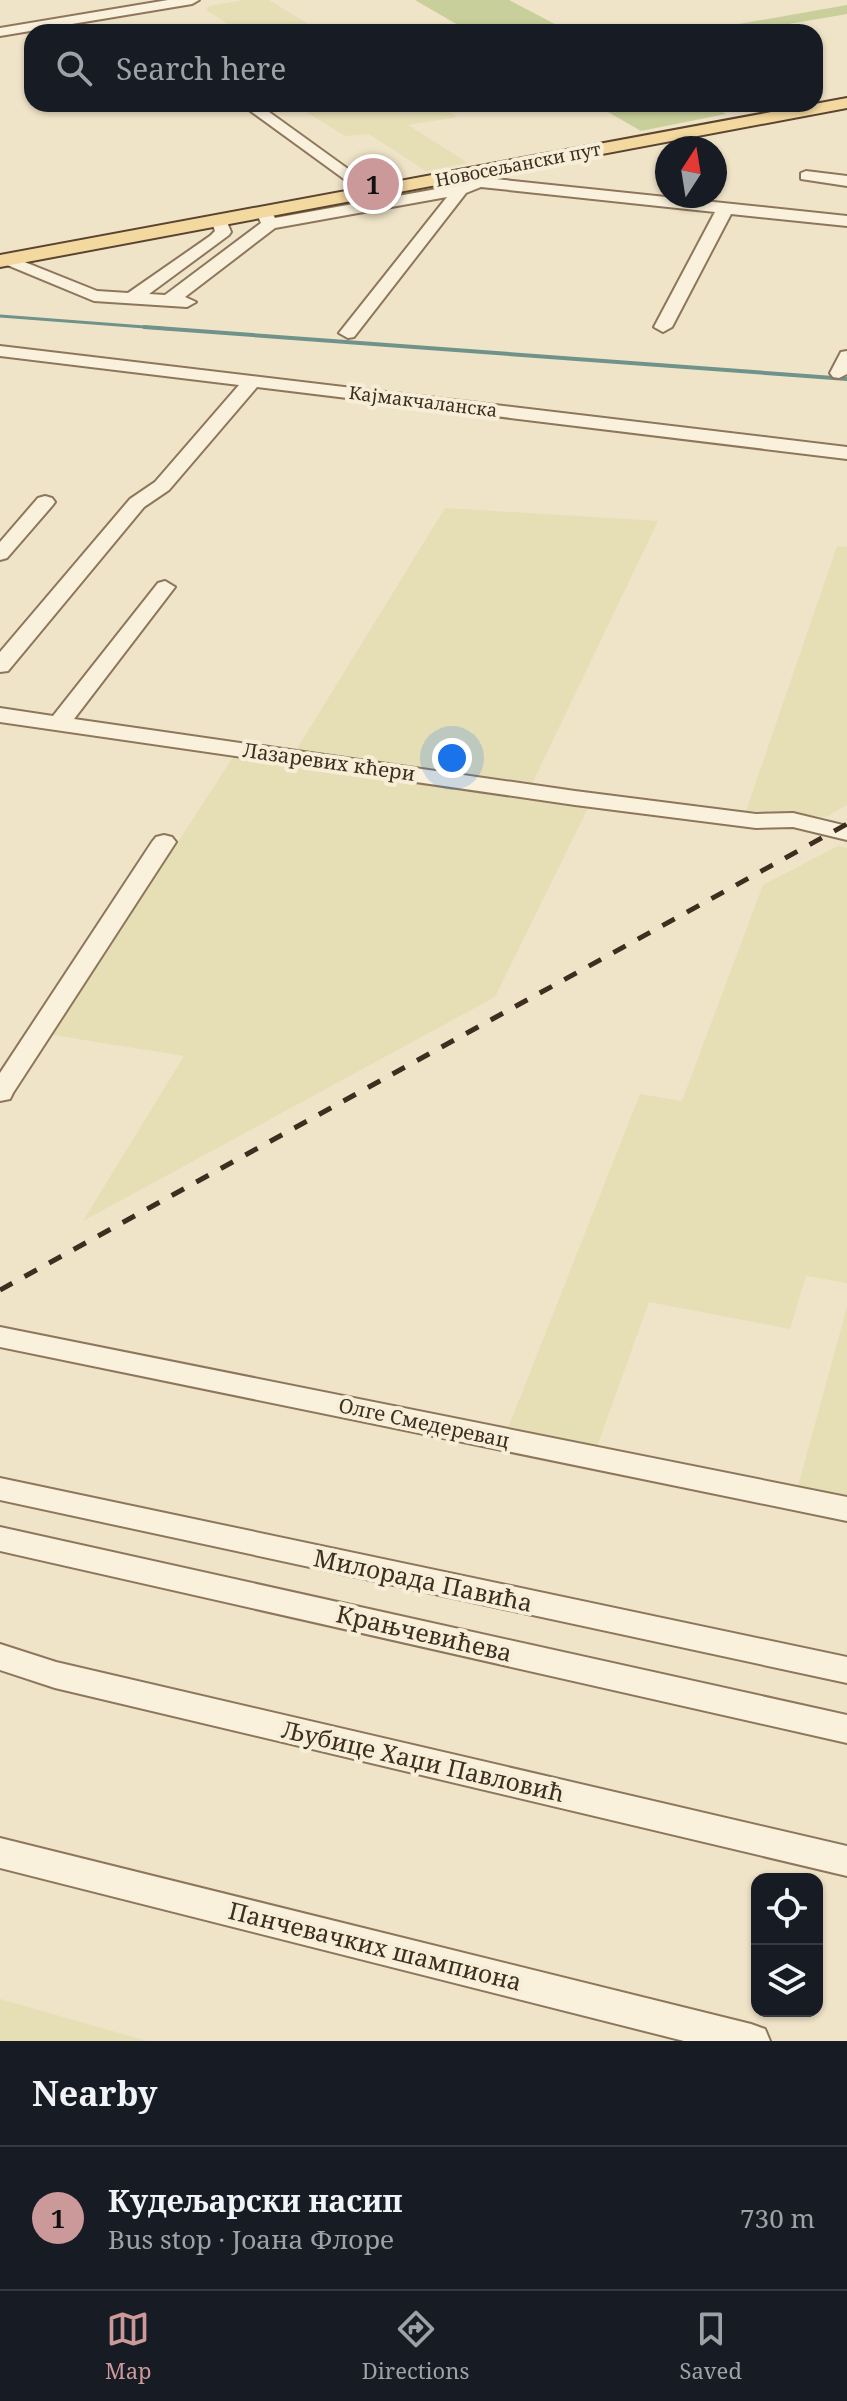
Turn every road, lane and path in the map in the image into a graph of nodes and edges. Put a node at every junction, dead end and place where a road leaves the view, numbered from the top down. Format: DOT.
graph roads {
  1 [pos="192,0"];
  2 [pos="66,24"];
  3 [pos="24,29"];
  4 [pos="0,32"];
  5 [pos="847,103"];
  6 [pos="823,108"];
  7 [pos="259,112"];
  8 [pos="803,112"];
  9 [pos="806,176"];
  10 [pos="847,181"];
  11 [pos="454,184"];
  12 [pos="372,192"];
  13 [pos="725,209"];
  14 [pos="267,218"];
  15 [pos="219,220"];
  16 [pos="847,221"];
  17 [pos="4,261"];
  18 [pos="131,299"];
  19 [pos="663,327"];
  20 [pos="348,333"];
  21 [pos="0,351"];
  22 [pos="252,382"];
  23 [pos="847,453"];
  24 [pos="45,502"];
  25 [pos="0,554"];
  26 [pos="165,587"];
  27 [pos="0,666"];
  28 [pos="0,715"];
  29 [pos="58,724"];
  30 [pos="847,833"];
  31 [pos="164,842"];
  32 [pos="4,1080"];
  33 [pos="0,1337"];
  34 [pos="0,1489"];
  35 [pos="847,1509"];
  36 [pos="0,1539"];
  37 [pos="0,1657"];
  38 [pos="847,1670"];
  39 [pos="847,1729"];
  40 [pos="0,1853"];
  41 [pos="847,1861"];
  42 [pos="751,2041"];
  1 -- 2 [label="street"];
  3 -- 4 [label="street"];
  5 -- 6 [label="main road, Новосељански пут"];
  7 -- 12 [label="street"];
  8 -- 11 [label="main road, Новосељански пут"];
  9 -- 10 [label="street"];
  11 -- 12 [label="main road, Новосељански пут"];
  11 -- 13 [label="street"];
  11 -- 14 [label="street"];
  11 -- 20 [label="street"];
  12 -- 14 [label="main road, Новосељански пут"];
  13 -- 16 [label="street"];
  13 -- 19 [label="street"];
  14 -- 15 [label="main road, Новосељански пут"];
  14 -- 18 [label="street"];
  15 -- 17 [label="main road, Новосељански пут"];
  15 -- 18 [label="street"];
  17 -- 18 [label="street"];
  21 -- 22 [label="street, Кајмакчаланска"];
  22 -- 23 [label="street, Кајмакчаланска"];
  22 -- 27 [label="street"];
  24 -- 25 [label="street"];
  26 -- 29 [label="street"];
  28 -- 29 [label="street, Лазаревих кћери"];
  29 -- 30 [label="street, Лазаревих кћери"];
  31 -- 32 [label="street"];
  33 -- 35 [label="street, Олге Смедеревац"];
  34 -- 38 [label="street, Милорада Павића"];
  36 -- 39 [label="street, Крањчевићева"];
  37 -- 41 [label="street, Љубице Хаџи Павловић"];
  40 -- 42 [label="street, Панчевачких шампиона"];
}
